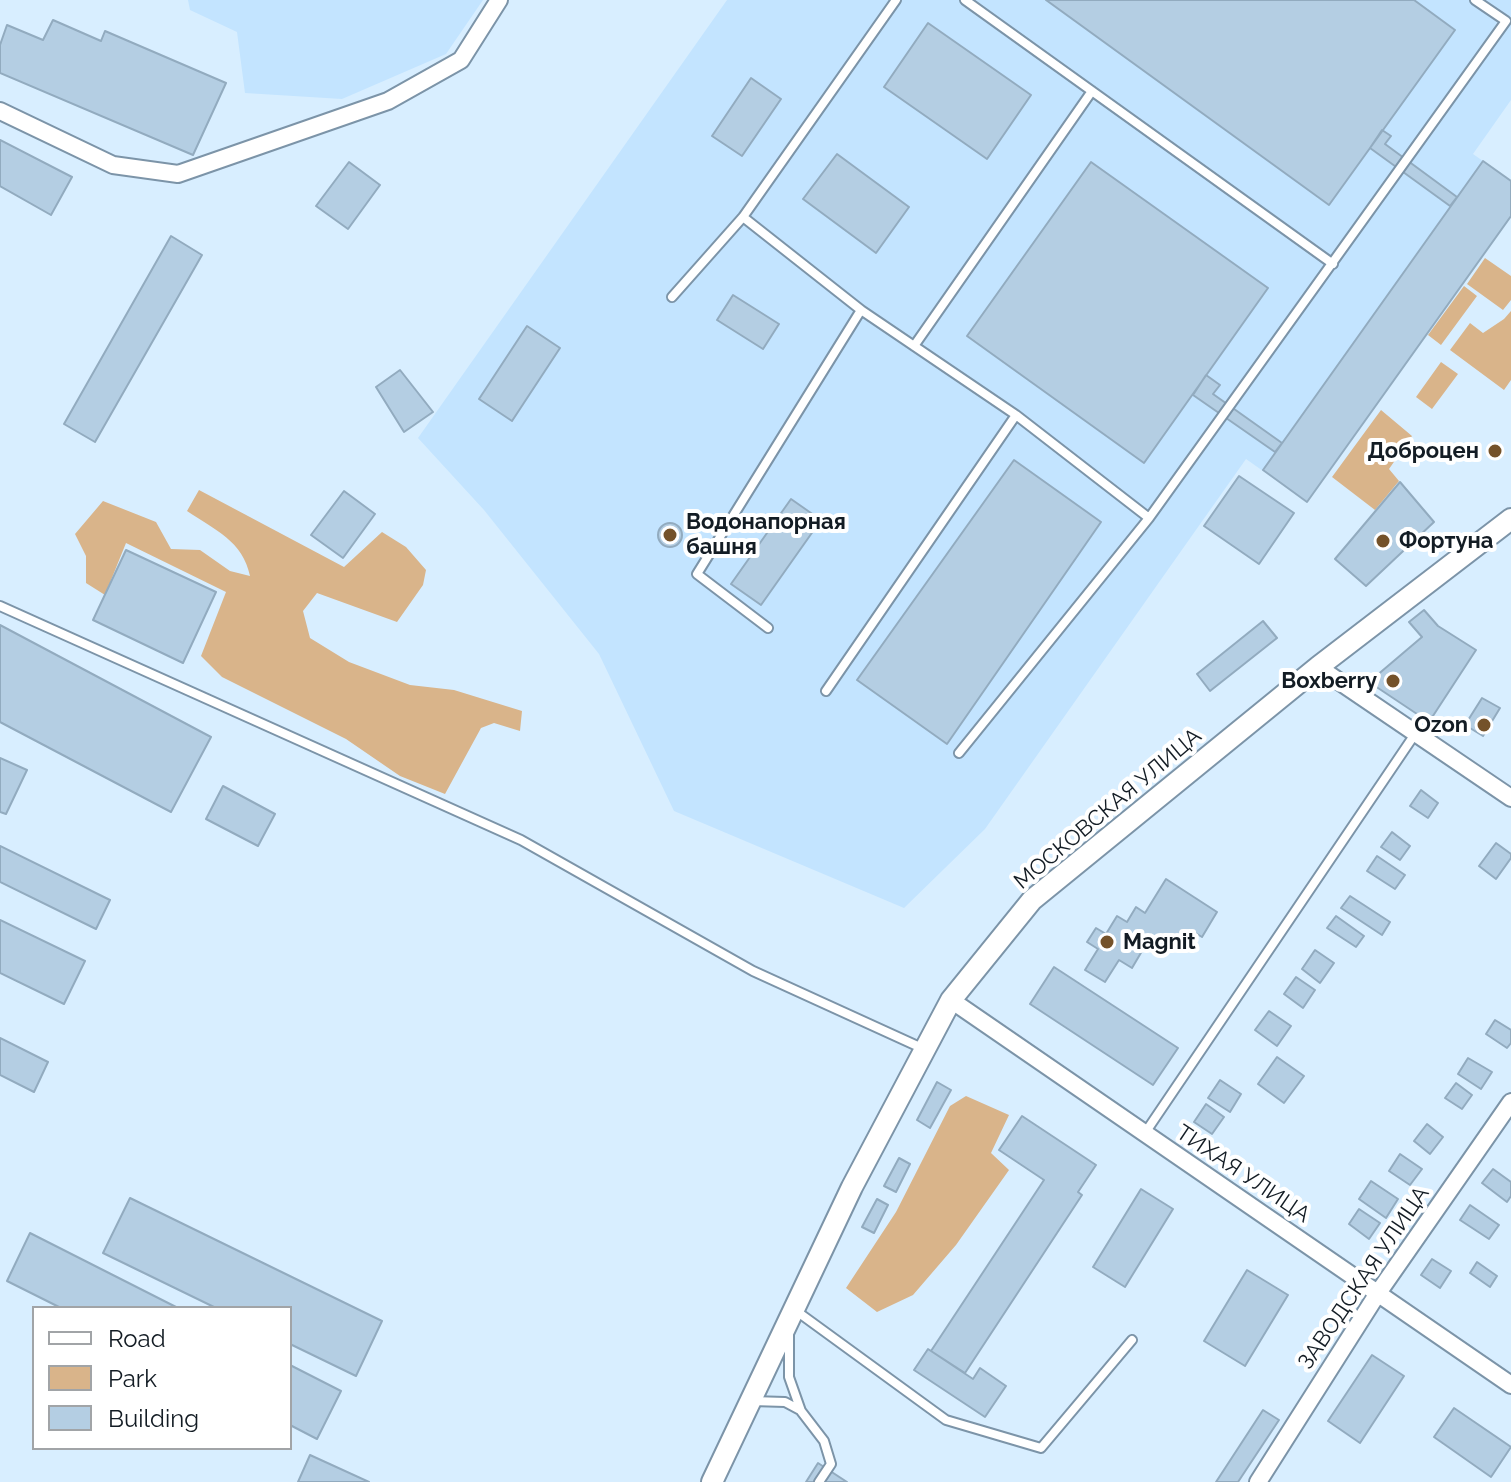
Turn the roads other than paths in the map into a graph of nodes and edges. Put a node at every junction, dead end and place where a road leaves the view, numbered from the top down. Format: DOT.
graph roads {
  1 [pos="499,0"];
  2 [pos="896,0"];
  3 [pos="965,0"];
  4 [pos="1475,0"];
  5 [pos="1508,17"];
  6 [pos="1092,91"];
  7 [pos="0,111"];
  8 [pos="743,217"];
  9 [pos="1333,264"];
  10 [pos="672,297"];
  11 [pos="861,310"];
  12 [pos="914,346"];
  13 [pos="1016,415"];
  14 [pos="1149,518"];
  15 [pos="1511,519"];
  16 [pos="0,606"];
  17 [pos="768,628"];
  18 [pos="1318,667"];
  19 [pos="826,691"];
  20 [pos="1416,733"];
  21 [pos="959,753"];
  22 [pos="1511,798"];
  23 [pos="951,1000"];
  24 [pos="925,1049"];
  25 [pos="1511,1102"];
  26 [pos="1145,1133"];
  27 [pos="1378,1293"];
  28 [pos="791,1316"];
  29 [pos="1132,1340"];
  30 [pos="1511,1385"];
  31 [pos="750,1402"];
  32 [pos="801,1411"];
  33 [pos="712,1482"];
  34 [pos="819,1482"];
  35 [pos="1258,1482"];
  1 -- 7 [label="street"];
  2 -- 8 [label="lane"];
  3 -- 6 [label="lane"];
  4 -- 5 [label="lane"];
  5 -- 9 [label="lane"];
  6 -- 9 [label="lane"];
  6 -- 12 [label="lane"];
  8 -- 10 [label="lane"];
  8 -- 11 [label="lane"];
  9 -- 14 [label="lane"];
  11 -- 12 [label="lane"];
  11 -- 17 [label="lane"];
  12 -- 13 [label="lane"];
  13 -- 14 [label="lane"];
  13 -- 19 [label="lane"];
  14 -- 21 [label="lane"];
  15 -- 18 [label="street, МОСКОВСКАЯ УЛИЦА"];
  16 -- 24 [label="lane"];
  18 -- 20 [label="street"];
  18 -- 23 [label="street, МОСКОВСКАЯ УЛИЦА"];
  20 -- 22 [label="street"];
  20 -- 26 [label="lane"];
  23 -- 24 [label="street, МОСКОВСКАЯ УЛИЦА"];
  23 -- 26 [label="street, ТИХАЯ УЛИЦА"];
  24 -- 28 [label="street, МОСКОВСКАЯ УЛИЦА"];
  25 -- 27 [label="street, ЗАВОДСКАЯ УЛИЦА"];
  26 -- 27 [label="street, ТИХАЯ УЛИЦА"];
  27 -- 30 [label="street, ТИХАЯ УЛИЦА"];
  27 -- 35 [label="street, ЗАВОДСКАЯ УЛИЦА"];
  28 -- 29 [label="lane"];
  28 -- 31 [label="street, МОСКОВСКАЯ УЛИЦА"];
  28 -- 32 [label="lane"];
  31 -- 32 [label="lane"];
  31 -- 33 [label="street, МОСКОВСКАЯ УЛИЦА"];
  32 -- 34 [label="lane"];
}
